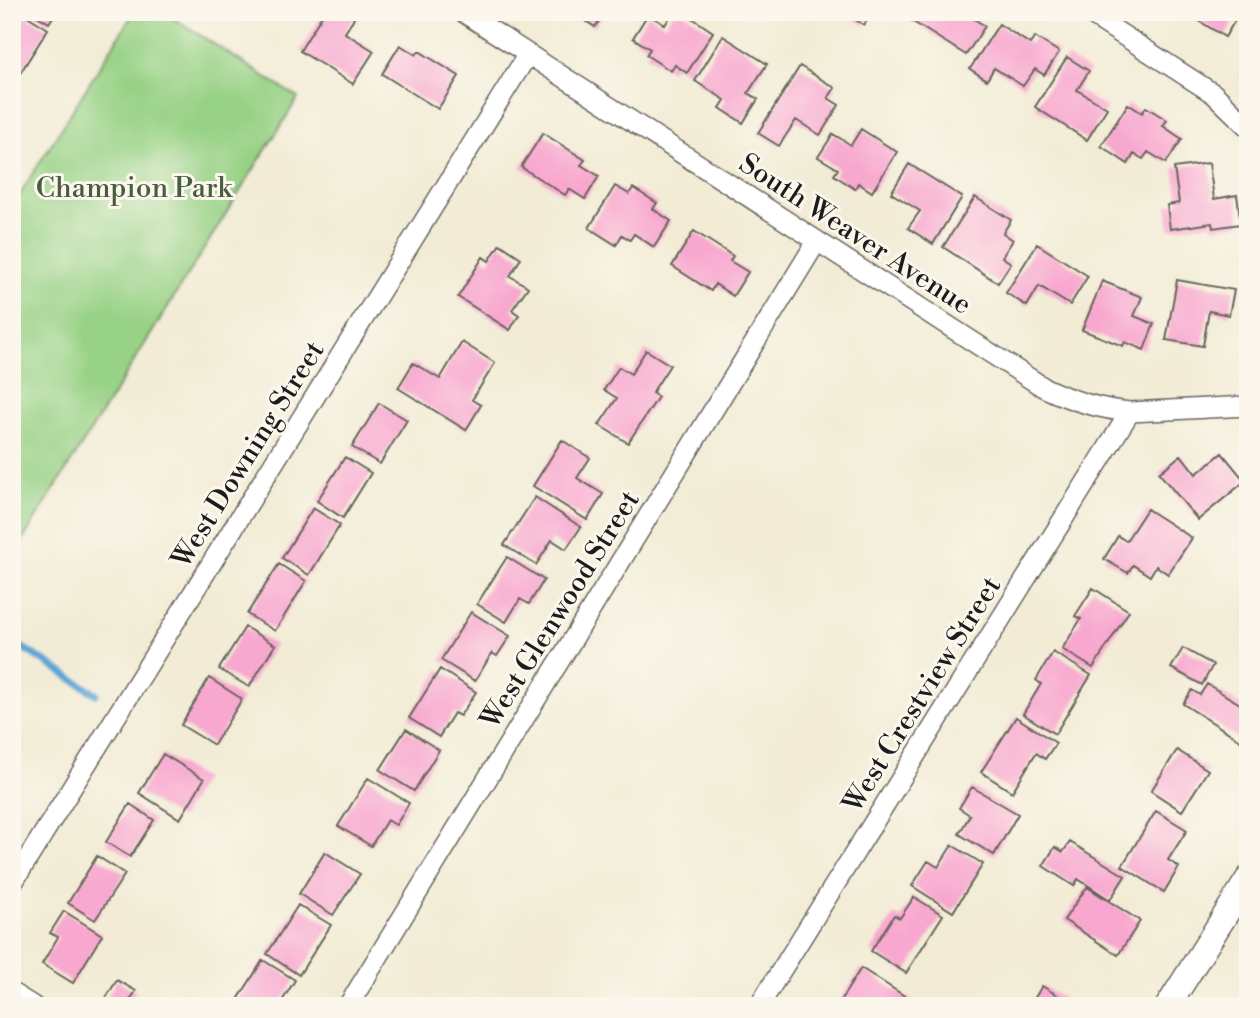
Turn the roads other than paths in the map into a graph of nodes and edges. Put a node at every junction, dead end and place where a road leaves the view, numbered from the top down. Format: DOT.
graph roads {
  1 [pos="463,12"];
  2 [pos="1087,12"];
  3 [pos="528,54"];
  4 [pos="1248,127"];
  5 [pos="817,242"];
  6 [pos="1248,406"];
  7 [pos="1130,412"];
  8 [pos="1248,879"];
  9 [pos="12,884"];
  10 [pos="12,993"];
  11 [pos="33,1006"];
  12 [pos="348,1006"];
  13 [pos="759,1006"];
  14 [pos="1168,1006"];
  1 -- 3 [label="street, South Weaver Avenue"];
  2 -- 4 [label="street"];
  3 -- 5 [label="street, South Weaver Avenue"];
  3 -- 9 [label="street, West Downing Street"];
  5 -- 7 [label="street, South Weaver Avenue"];
  5 -- 12 [label="street, West Glenwood Street"];
  6 -- 7 [label="street, South Weaver Avenue"];
  7 -- 13 [label="street, West Crestview Street"];
  8 -- 14 [label="street"];
  10 -- 11 [label="street"];
}
